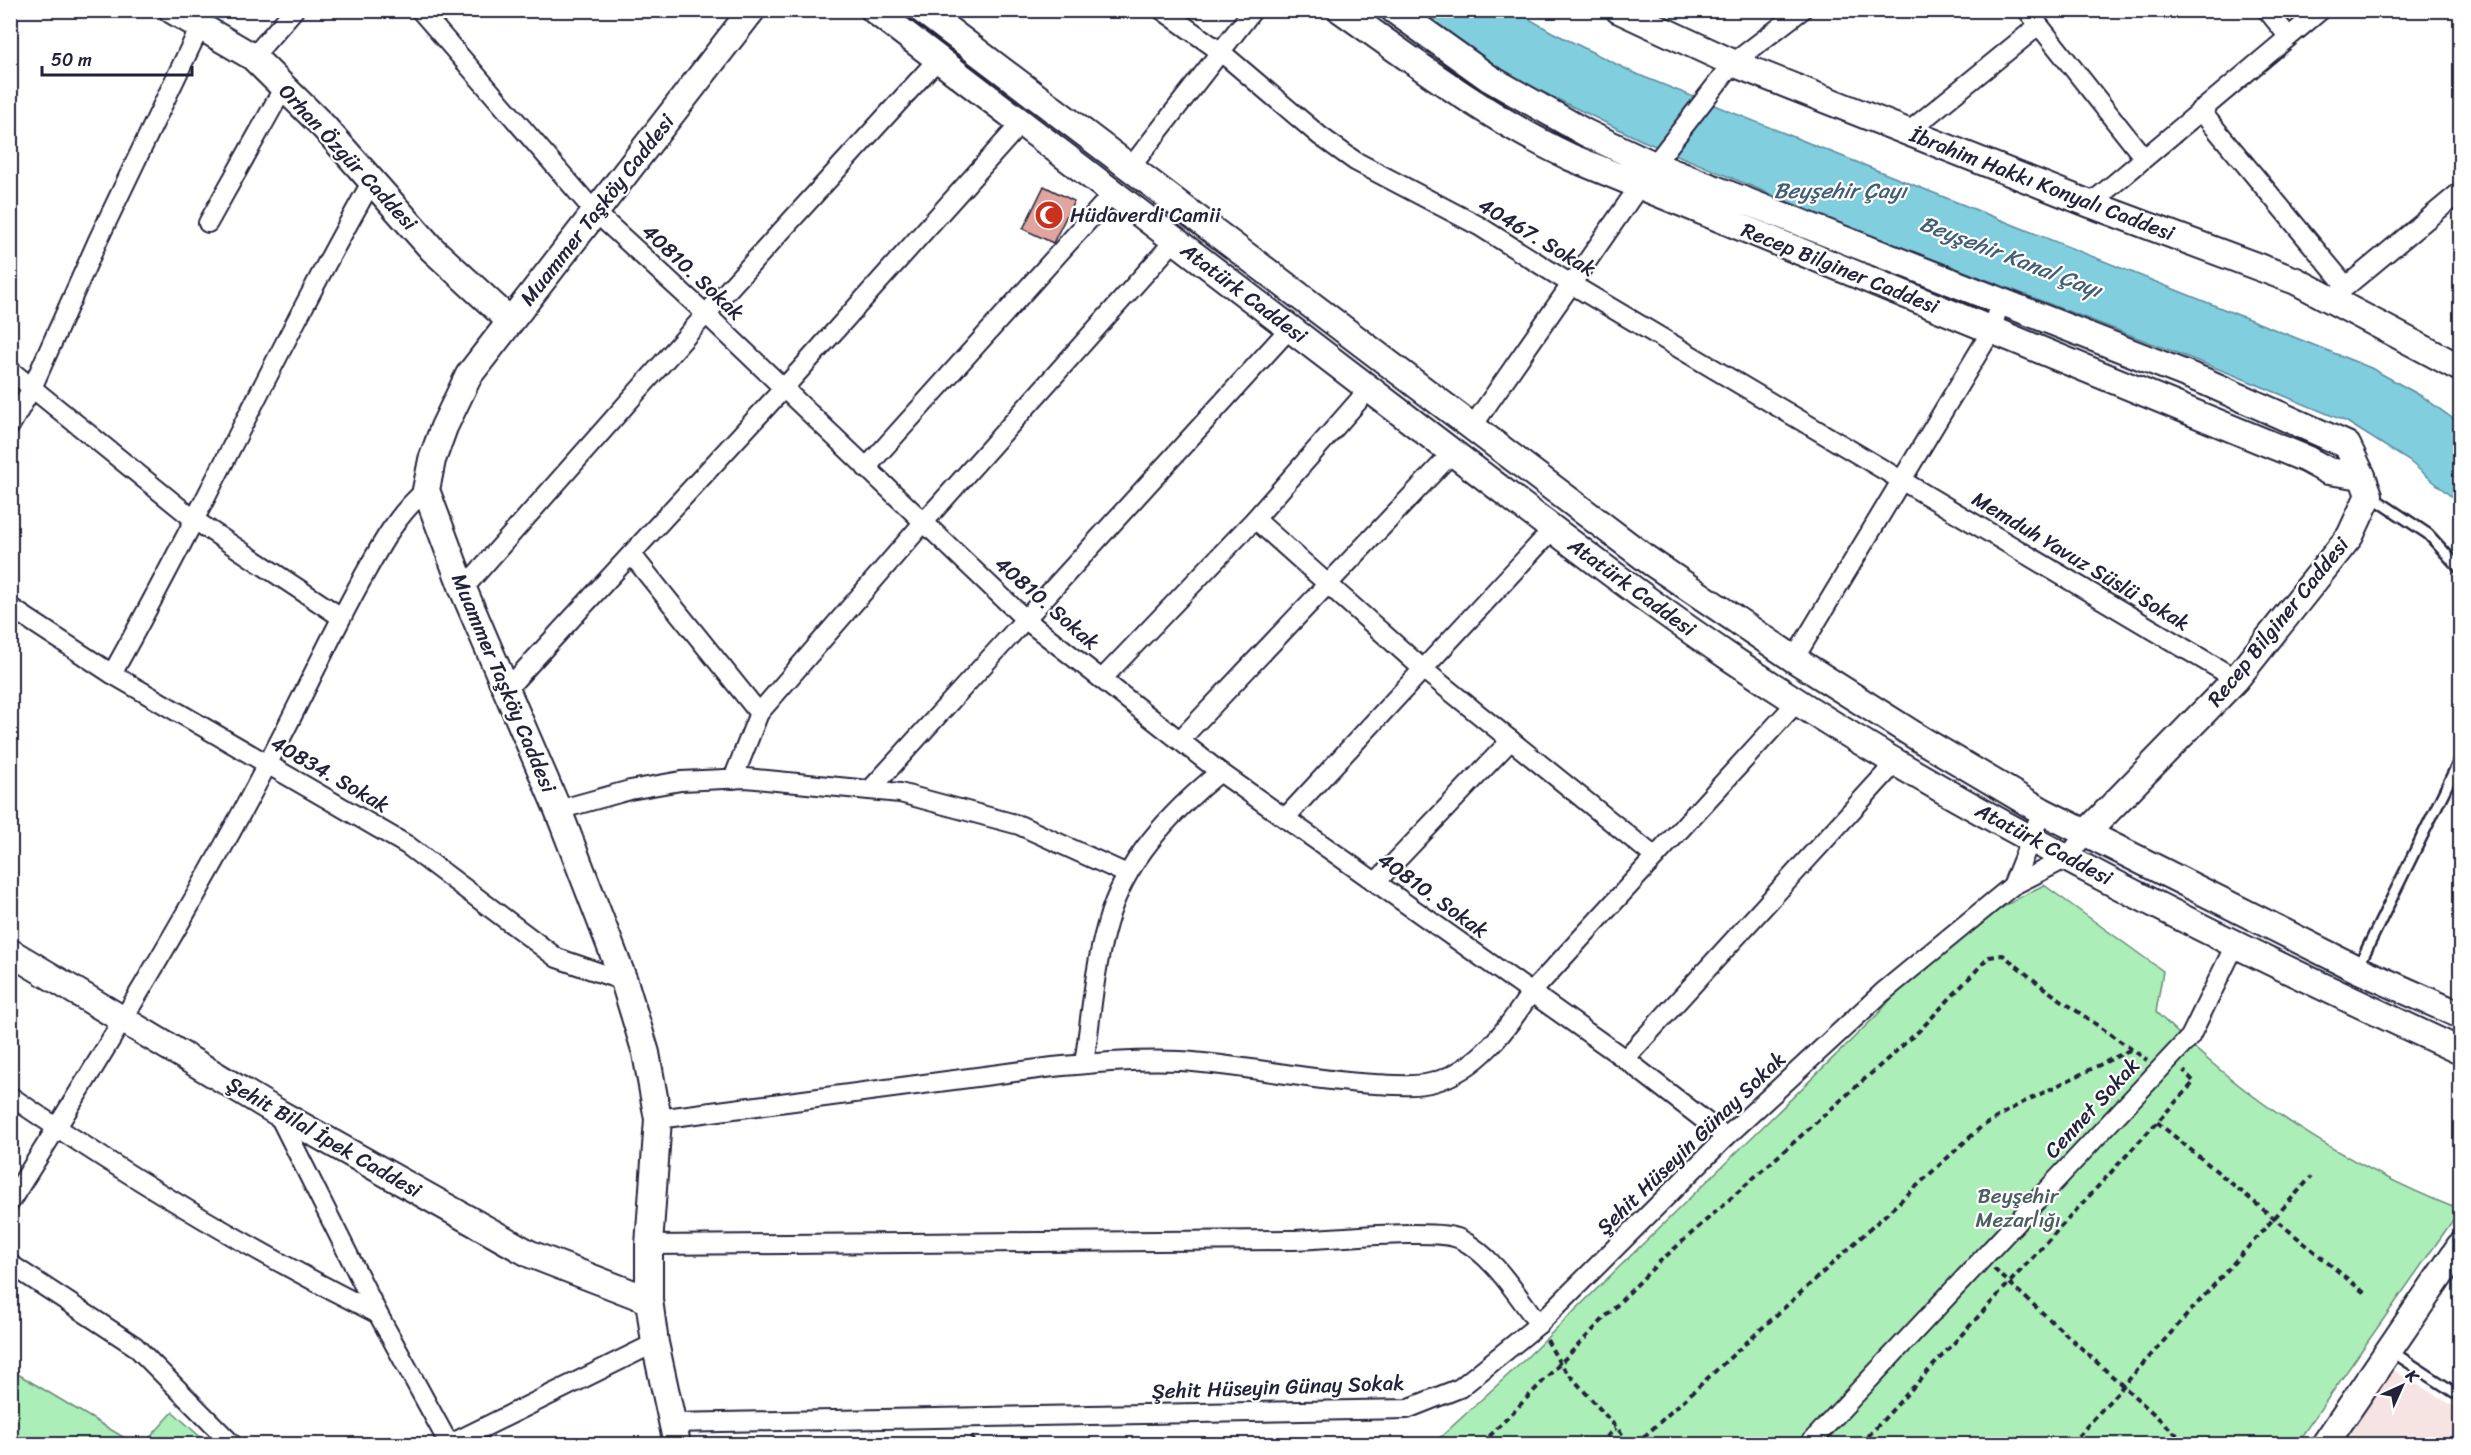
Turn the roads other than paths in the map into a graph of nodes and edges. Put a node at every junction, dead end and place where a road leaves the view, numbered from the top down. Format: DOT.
graph roads {
  1 [pos="172,10"];
  2 [pos="294,10"];
  3 [pos="420,10"];
  4 [pos="752,10"];
  5 [pos="874,10"];
  6 [pos="922,10"];
  7 [pos="1162,10"];
  8 [pos="1253,10"];
  9 [pos="1341,10"];
  10 [pos="1394,10"];
  11 [pos="1802,10"];
  12 [pos="2027,10"];
  13 [pos="2267,10"];
  14 [pos="2321,10"];
  15 [pos="1629,14"];
  16 [pos="2038,26"];
  17 [pos="200,27"];
  18 [pos="2288,36"];
  19 [pos="1221,52"];
  20 [pos="253,57"];
  21 [pos="938,59"];
  22 [pos="1733,63"];
  23 [pos="284,87"];
  24 [pos="2200,110"];
  25 [pos="1022,122"];
  26 [pos="1908,132"];
  27 [pos="2144,158"];
  28 [pos="1654,165"];
  29 [pos="1130,168"];
  30 [pos="372,181"];
  31 [pos="1640,186"];
  32 [pos="2460,192"];
  33 [pos="1113,193"];
  34 [pos="2090,204"];
  35 [pos="594,211"];
  36 [pos="208,223"];
  37 [pos="1175,240"];
  38 [pos="1571,284"];
  39 [pos="2339,292"];
  40 [pos="2000,300"];
  41 [pos="706,314"];
  42 [pos="510,321"];
  43 [pos="1290,328"];
  44 [pos="1992,330"];
  45 [pos="2460,368"];
  46 [pos="10,370"];
  47 [pos="32,388"];
  48 [pos="783,389"];
  49 [pos="1369,389"];
  50 [pos="10,426"];
  51 [pos="1472,427"];
  52 [pos="1453,453"];
  53 [pos="866,468"];
  54 [pos="1903,481"];
  55 [pos="2365,486"];
  56 [pos="426,490"];
  57 [pos="1255,519"];
  58 [pos="196,520"];
  59 [pos="923,523"];
  60 [pos="1553,530"];
  61 [pos="632,555"];
  62 [pos="2460,568"];
  63 [pos="1328,584"];
  64 [pos="463,589"];
  65 [pos="10,607"];
  66 [pos="341,617"];
  67 [pos="1026,620"];
  68 [pos="1794,659"];
  69 [pos="1424,670"];
  70 [pos="112,674"];
  71 [pos="1102,679"];
  72 [pos="2236,680"];
  73 [pos="506,690"];
  74 [pos="1797,702"];
  75 [pos="759,713"];
  76 [pos="1180,740"];
  77 [pos="1511,741"];
  78 [pos="2460,759"];
  79 [pos="1897,761"];
  80 [pos="268,764"];
  81 [pos="1220,772"];
  82 [pos="733,779"];
  83 [pos="870,790"];
  84 [pos="558,810"];
  85 [pos="2042,811"];
  86 [pos="1286,817"];
  87 [pos="2086,833"];
  88 [pos="2030,840"];
  89 [pos="1655,857"];
  90 [pos="2067,858"];
  91 [pos="1127,874"];
  92 [pos="1377,881"];
  93 [pos="2012,886"];
  94 [pos="2236,943"];
  95 [pos="10,952"];
  96 [pos="2357,969"];
  97 [pos="624,981"];
  98 [pos="1530,994"];
  99 [pos="2460,1015"];
  100 [pos="124,1021"];
  101 [pos="2460,1051"];
  102 [pos="1624,1059"];
  103 [pos="1084,1064"];
  104 [pos="10,1096"];
  105 [pos="277,1112"];
  106 [pos="658,1119"];
  107 [pos="57,1128"];
  108 [pos="1726,1137"];
  109 [pos="10,1202"];
  110 [pos="649,1245"];
  111 [pos="2460,1246"];
  112 [pos="10,1264"];
  113 [pos="649,1300"];
  114 [pos="378,1314"];
  115 [pos="1539,1324"];
  116 [pos="655,1343"];
  117 [pos="2389,1350"];
  118 [pos="2460,1396"];
  119 [pos="674,1434"];
  120 [pos="232,1444"];
  121 [pos="450,1444"];
  122 [pos="1809,1444"];
  123 [pos="2325,1444"];
  1 -- 17 [label="street, Orhan Özgür Caddesi"];
  2 -- 20 [label="street"];
  3 -- 35 [label="street, 40810. Sokak"];
  4 -- 35 [label="street, Muammer Taşköy Caddesi"];
  5 -- 21 [label="street, Atatürk Caddesi"];
  6 -- 29 [label="street, Atatürk Caddesi"];
  7 -- 19 [label="street, 40467. Sokak"];
  8 -- 19 [label="street"];
  9 -- 31 [label="street, Recep Bilginer Caddesi"];
  10 -- 28 [label="street, Recep Bilginer Caddesi"];
  11 -- 22 [label="street"];
  12 -- 16 [label="street"];
  13 -- 18 [label="street"];
  14 -- 18 [label="street"];
  15 -- 22 [label="street, İbrahim Hakkı Konyalı Caddesi"];
  16 -- 26 [label="street"];
  16 -- 27 [label="street"];
  17 -- 20 [label="street, Orhan Özgür Caddesi"];
  17 -- 47 [label="street"];
  18 -- 24 [label="street"];
  19 -- 29 [label="street"];
  19 -- 38 [label="street, 40467. Sokak"];
  20 -- 23 [label="street, Orhan Özgür Caddesi"];
  21 -- 25 [label="street, Atatürk Caddesi"];
  21 -- 41 [label="street"];
  22 -- 26 [label="street, İbrahim Hakkı Konyalı Caddesi"];
  22 -- 28 [label="street"];
  23 -- 30 [label="street, Orhan Özgür Caddesi"];
  23 -- 36 [label="street"];
  24 -- 27 [label="street"];
  24 -- 39 [label="street"];
  25 -- 33 [label="street, Atatürk Caddesi"];
  25 -- 48 [label="street"];
  26 -- 34 [label="street, İbrahim Hakkı Konyalı Caddesi"];
  27 -- 34 [label="street"];
  28 -- 31 [label="street"];
  28 -- 40 [label="street, Recep Bilginer Caddesi"];
  29 -- 51 [label="street, Atatürk Caddesi"];
  30 -- 42 [label="street, Orhan Özgür Caddesi"];
  30 -- 58 [label="street"];
  31 -- 38 [label="street"];
  31 -- 44 [label="street, Recep Bilginer Caddesi"];
  32 -- 39 [label="street"];
  33 -- 37 [label="street, Atatürk Caddesi"];
  33 -- 53 [label="street"];
  34 -- 39 [label="street, İbrahim Hakkı Konyalı Caddesi"];
  35 -- 41 [label="street, 40810. Sokak"];
  35 -- 42 [label="street, Muammer Taşköy Caddesi"];
  37 -- 43 [label="street, Atatürk Caddesi"];
  37 -- 59 [label="street"];
  38 -- 51 [label="street"];
  38 -- 54 [label="street, 40467. Sokak"];
  39 -- 45 [label="street, İbrahim Hakkı Konyalı Caddesi"];
  40 -- 44 [label="street"];
  40 -- 55 [label="street, Recep Bilginer Caddesi"];
  41 -- 48 [label="street, 40810. Sokak"];
  41 -- 64 [label="street"];
  42 -- 56 [label="street, Muammer Taşköy Caddesi"];
  43 -- 49 [label="street, Atatürk Caddesi"];
  43 -- 67 [label="street"];
  44 -- 54 [label="street"];
  44 -- 55 [label="street, Recep Bilginer Caddesi"];
  46 -- 47 [label="street"];
  47 -- 50 [label="street"];
  47 -- 58 [label="street"];
  48 -- 53 [label="street, 40810. Sokak"];
  48 -- 61 [label="street"];
  49 -- 52 [label="street, Atatürk Caddesi"];
  49 -- 57 [label="street"];
  51 -- 68 [label="street, Atatürk Caddesi"];
  52 -- 60 [label="street, Atatürk Caddesi"];
  52 -- 63 [label="street"];
  53 -- 59 [label="street, 40810. Sokak"];
  54 -- 68 [label="street"];
  54 -- 72 [label="street, Memduh Yavuz Süslü Sokak"];
  55 -- 62 [label="lane"];
  55 -- 72 [label="street, Recep Bilginer Caddesi"];
  56 -- 64 [label="street, Muammer Taşköy Caddesi"];
  56 -- 66 [label="street"];
  57 -- 63 [label="street"];
  57 -- 71 [label="street"];
  58 -- 66 [label="street"];
  58 -- 70 [label="street"];
  59 -- 67 [label="street, 40810. Sokak"];
  59 -- 75 [label="street"];
  60 -- 69 [label="street"];
  60 -- 74 [label="street, Atatürk Caddesi"];
  61 -- 73 [label="street"];
  61 -- 75 [label="street"];
  63 -- 69 [label="street"];
  63 -- 76 [label="street"];
  64 -- 73 [label="street, Muammer Taşköy Caddesi"];
  65 -- 70 [label="street, 40834. Sokak"];
  66 -- 80 [label="street"];
  67 -- 71 [label="street, 40810. Sokak"];
  67 -- 83 [label="street"];
  68 -- 85 [label="street, Atatürk Caddesi"];
  69 -- 77 [label="street"];
  69 -- 86 [label="street"];
  70 -- 80 [label="street, 40834. Sokak"];
  71 -- 76 [label="street, 40810. Sokak"];
  72 -- 87 [label="street, Recep Bilginer Caddesi"];
  73 -- 84 [label="street, Muammer Taşköy Caddesi"];
  74 -- 79 [label="street, Atatürk Caddesi"];
  74 -- 89 [label="street"];
  75 -- 82 [label="street"];
  76 -- 81 [label="street, 40810. Sokak"];
  77 -- 89 [label="street"];
  77 -- 92 [label="street"];
  78 -- 96 [label="lane"];
  79 -- 88 [label="street, Atatürk Caddesi"];
  79 -- 102 [label="street"];
  80 -- 97 [label="street, 40834. Sokak"];
  80 -- 100 [label="street"];
  81 -- 86 [label="street, 40810. Sokak"];
  81 -- 91 [label="street"];
  82 -- 83 [label="street"];
  82 -- 84 [label="street"];
  83 -- 91 [label="street"];
  84 -- 97 [label="street, Muammer Taşköy Caddesi"];
  85 -- 87 [label="street, Atatürk Caddesi"];
  85 -- 88 [label="street"];
  86 -- 92 [label="street, 40810. Sokak"];
  87 -- 90 [label="street"];
  87 -- 96 [label="street, Atatürk Caddesi"];
  88 -- 90 [label="street, Atatürk Caddesi"];
  88 -- 93 [label="street"];
  89 -- 98 [label="street"];
  90 -- 93 [label="street, Şehit Hüseyin Günay Sokak"];
  90 -- 94 [label="street, Atatürk Caddesi"];
  91 -- 103 [label="street"];
  92 -- 98 [label="street, 40810. Sokak"];
  93 -- 108 [label="street, Şehit Hüseyin Günay Sokak"];
  94 -- 101 [label="street, Atatürk Caddesi"];
  94 -- 122 [label="street, Cennet Sokak"];
  95 -- 100 [label="street, Şehit Bilal İpek Caddesi"];
  96 -- 99 [label="street, Atatürk Caddesi"];
  97 -- 106 [label="street, Muammer Taşköy Caddesi"];
  98 -- 102 [label="street, 40810. Sokak"];
  98 -- 103 [label="street"];
  100 -- 105 [label="street, Şehit Bilal İpek Caddesi"];
  100 -- 107 [label="street"];
  102 -- 108 [label="street, 40810. Sokak"];
  103 -- 106 [label="street"];
  104 -- 107 [label="street"];
  105 -- 113 [label="street, Şehit Bilal İpek Caddesi"];
  105 -- 114 [label="street"];
  106 -- 110 [label="street, Muammer Taşköy Caddesi"];
  107 -- 109 [label="street"];
  107 -- 114 [label="street"];
  108 -- 115 [label="street, Şehit Hüseyin Günay Sokak"];
  110 -- 113 [label="street, Muammer Taşköy Caddesi"];
  110 -- 115 [label="street"];
  111 -- 117 [label="street"];
  112 -- 120 [label="street"];
  113 -- 116 [label="street, Muammer Taşköy Caddesi"];
  114 -- 121 [label="street"];
  115 -- 119 [label="street, Şehit Hüseyin Günay Sokak"];
  116 -- 119 [label="street, Muammer Taşköy Caddesi"];
  116 -- 121 [label="street"];
  117 -- 118 [label="lane"];
  117 -- 123 [label="street"];
}
